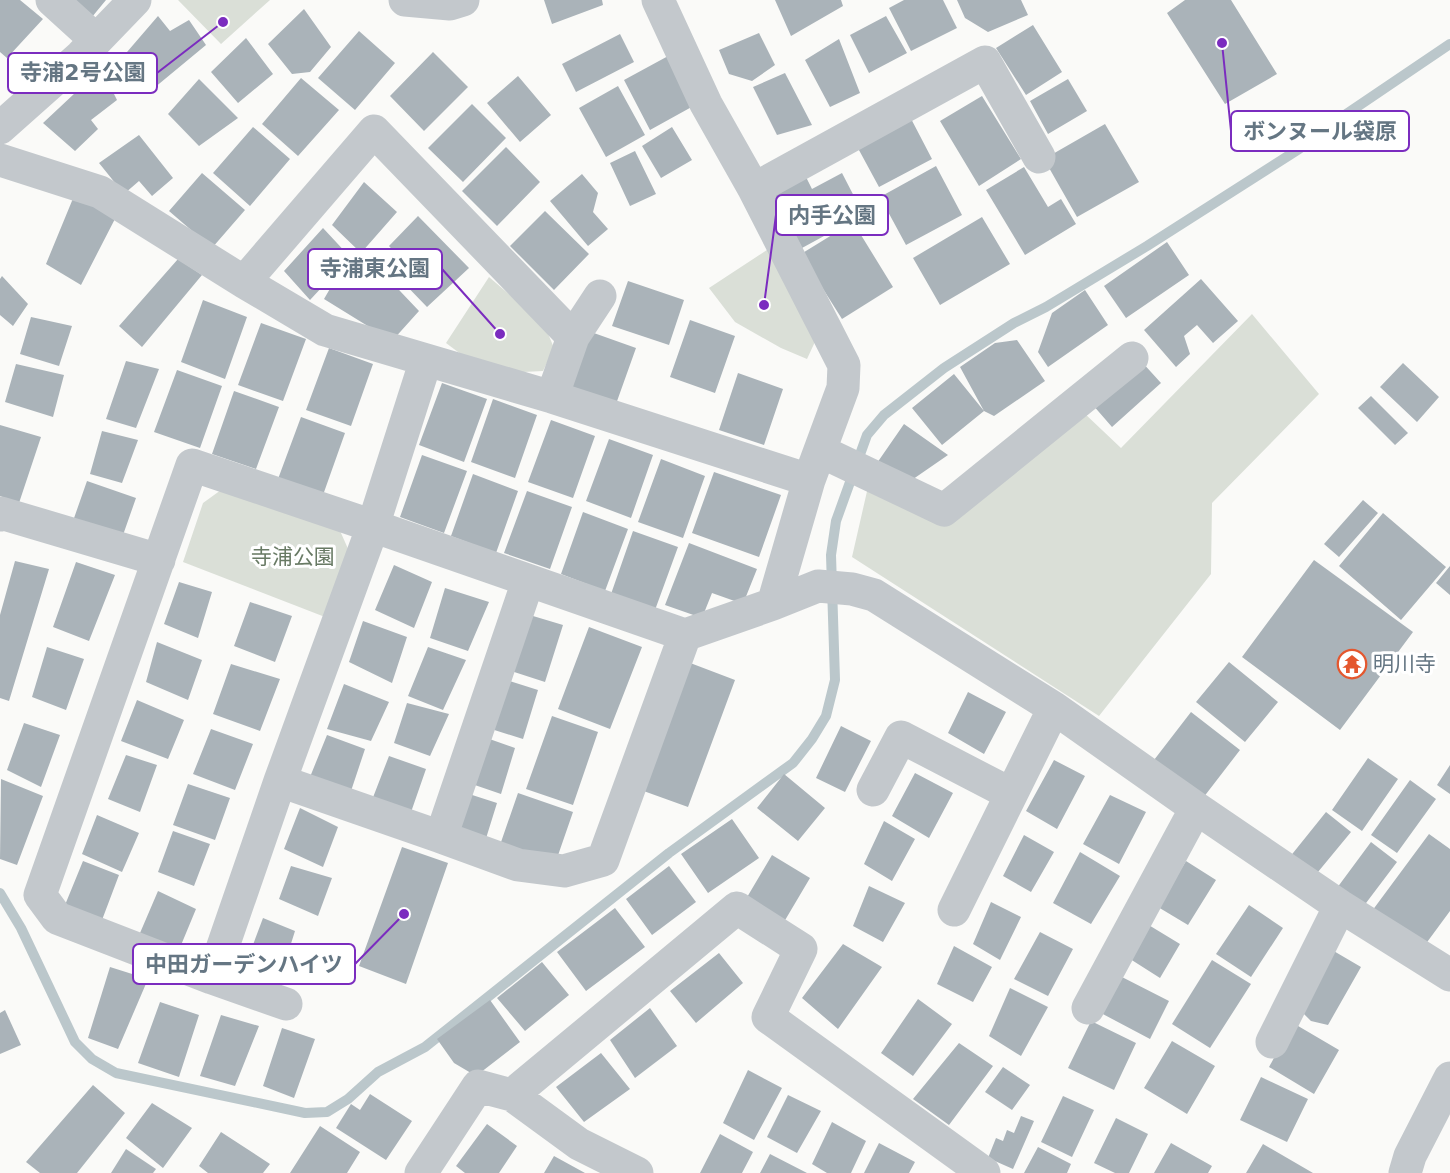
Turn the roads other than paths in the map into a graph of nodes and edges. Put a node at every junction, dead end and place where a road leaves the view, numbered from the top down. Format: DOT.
graph roads {
  1 [pos="52,0"];
  2 [pos="135,0"];
  3 [pos="405,0"];
  4 [pos="463,0"];
  5 [pos="658,0"];
  6 [pos="96,40"];
  7 [pos="0,128"];
  8 [pos="1040,157"];
  9 [pos="0,160"];
  10 [pos="753,189"];
  11 [pos="244,282"];
  12 [pos="600,296"];
  13 [pos="573,337"];
  14 [pos="1132,357"];
  15 [pos="426,360"];
  16 [pos="552,397"];
  17 [pos="833,466"];
  18 [pos="0,515"];
  19 [pos="373,526"];
  20 [pos="159,560"];
  21 [pos="528,581"];
  22 [pos="773,604"];
  23 [pos="685,635"];
  24 [pos="1054,708"];
  25 [pos="280,781"];
  26 [pos="873,790"];
  27 [pos="1011,794"];
  28 [pos="1196,808"];
  29 [pos="441,837"];
  30 [pos="1340,906"];
  31 [pos="954,910"];
  32 [pos="1450,975"];
  33 [pos="212,978"];
  34 [pos="286,1004"];
  35 [pos="1088,1008"];
  36 [pos="1272,1042"];
  37 [pos="1450,1078"];
  38 [pos="512,1095"];
  39 [pos="421,1173"];
  40 [pos="637,1173"];
  41 [pos="984,1173"];
  42 [pos="1405,1173"];
  1 -- 6 [label="street"];
  2 -- 6 [label="street"];
  3 -- 4 [label="street"];
  5 -- 10 [label="street"];
  6 -- 7 [label="street"];
  8 -- 10 [label="street"];
  9 -- 11 [label="street"];
  10 -- 17 [label="street"];
  11 -- 13 [label="street"];
  11 -- 15 [label="street"];
  12 -- 13 [label="street"];
  13 -- 16 [label="street"];
  14 -- 17 [label="street"];
  15 -- 16 [label="street"];
  15 -- 19 [label="street"];
  16 -- 17 [label="street"];
  17 -- 22 [label="street"];
  18 -- 20 [label="street"];
  19 -- 20 [label="street"];
  19 -- 21 [label="street"];
  19 -- 25 [label="street"];
  20 -- 33 [label="street"];
  21 -- 23 [label="street"];
  21 -- 29 [label="street"];
  22 -- 23 [label="street"];
  22 -- 24 [label="street"];
  23 -- 29 [label="street"];
  24 -- 27 [label="street"];
  24 -- 28 [label="street"];
  25 -- 29 [label="street"];
  25 -- 33 [label="street"];
  26 -- 27 [label="street"];
  27 -- 31 [label="street"];
  28 -- 30 [label="street"];
  28 -- 35 [label="street"];
  30 -- 32 [label="street"];
  30 -- 36 [label="street"];
  33 -- 34 [label="street"];
  37 -- 42 [label="street"];
  38 -- 39 [label="street"];
  38 -- 40 [label="street"];
  38 -- 41 [label="street"];
}
